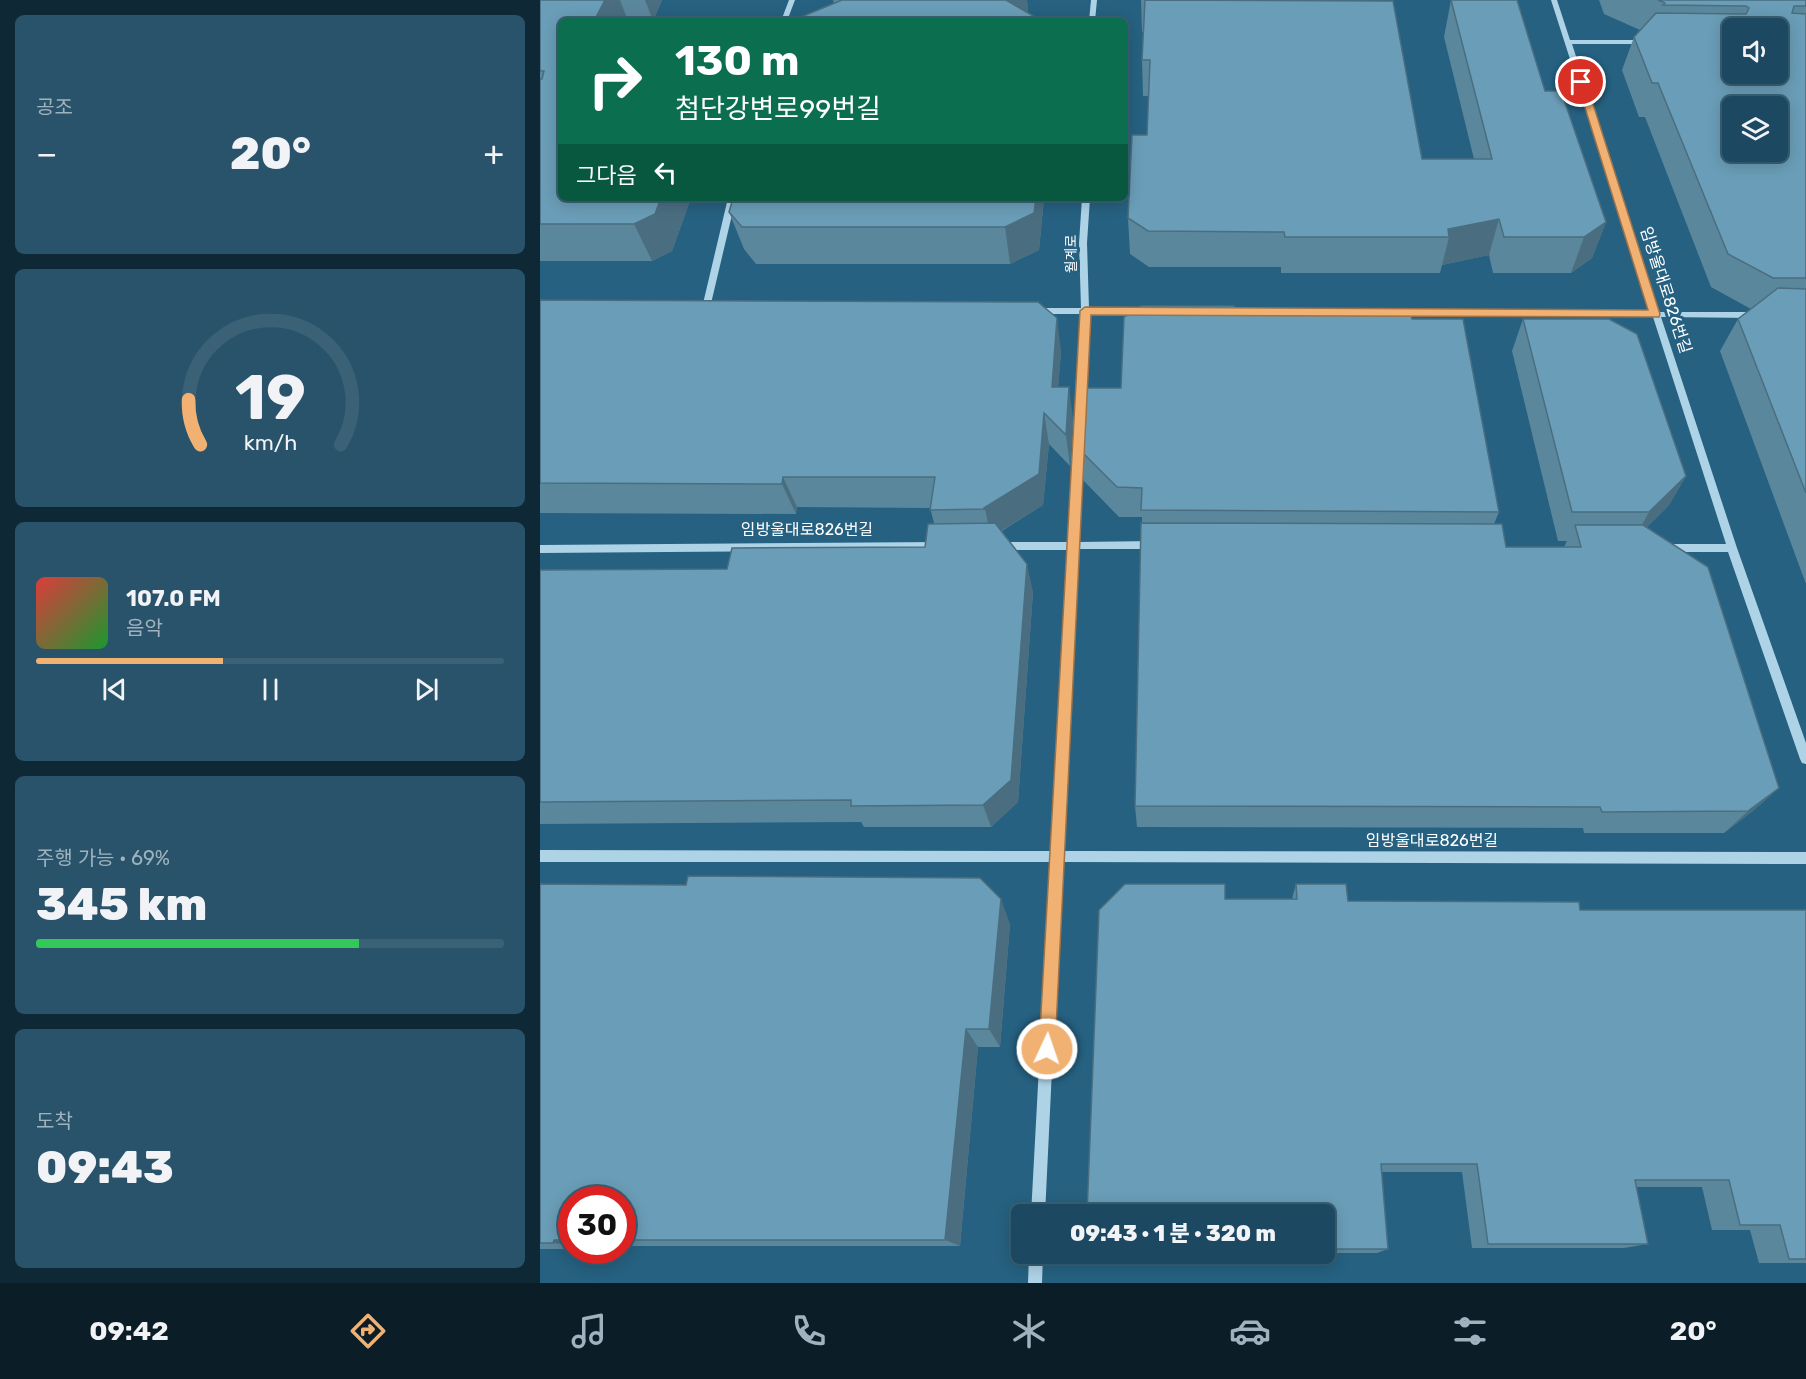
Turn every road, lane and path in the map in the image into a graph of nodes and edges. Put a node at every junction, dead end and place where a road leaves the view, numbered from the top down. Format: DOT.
graph roads {
  1 [pos="792,0"];
  2 [pos="1094,0"];
  3 [pos="1554,0"];
  4 [pos="785,18"];
  5 [pos="1092,18"];
  6 [pos="1568,42"];
  7 [pos="1650,42"];
  8 [pos="731,201"];
  9 [pos="1086,201"];
  10 [pos="1026,311"];
  11 [pos="1085,311"];
  12 [pos="1156,311"];
  13 [pos="693,312"];
  14 [pos="705,312"];
  15 [pos="717,312"];
  16 [pos="1394,313"];
  17 [pos="1655,314"];
  18 [pos="1761,315"];
  19 [pos="1074,545"];
  20 [pos="956,546"];
  21 [pos="991,546"];
  22 [pos="1170,546"];
  23 [pos="1649,548"];
  24 [pos="1732,548"];
  25 [pos="540,549"];
  26 [pos="1806,759"];
  27 [pos="540,856"];
  28 [pos="1057,858"];
  29 [pos="1806,858"];
  30 [pos="1039,1204"];
  31 [pos="1036,1264"];
  32 [pos="1035,1283"];
  1 -- 4 [label="street"];
  2 -- 5 [label="street"];
  3 -- 6 [label="street, 임방울대로826번길"];
  6 -- 7 [label="street"];
  6 -- 17 [label="street, 임방울대로826번길"];
  8 -- 14 [label="street"];
  9 -- 11 [label="street, 월계로"];
  10 -- 11 [label="street"];
  11 -- 12 [label="street"];
  11 -- 19 [label="street"];
  13 -- 14 [label="street"];
  14 -- 15 [label="street"];
  16 -- 17 [label="street"];
  17 -- 18 [label="street"];
  17 -- 24 [label="street, 임방울대로826번길"];
  19 -- 21 [label="street"];
  19 -- 22 [label="street"];
  19 -- 28 [label="street"];
  20 -- 25 [label="street, 임방울대로826번길"];
  23 -- 24 [label="street"];
  24 -- 26 [label="street, 임방울대로826번길"];
  27 -- 28 [label="street, 임방울대로826번길"];
  28 -- 29 [label="street, 임방울대로826번길"];
  28 -- 30 [label="street"];
  31 -- 32 [label="street"];
}
